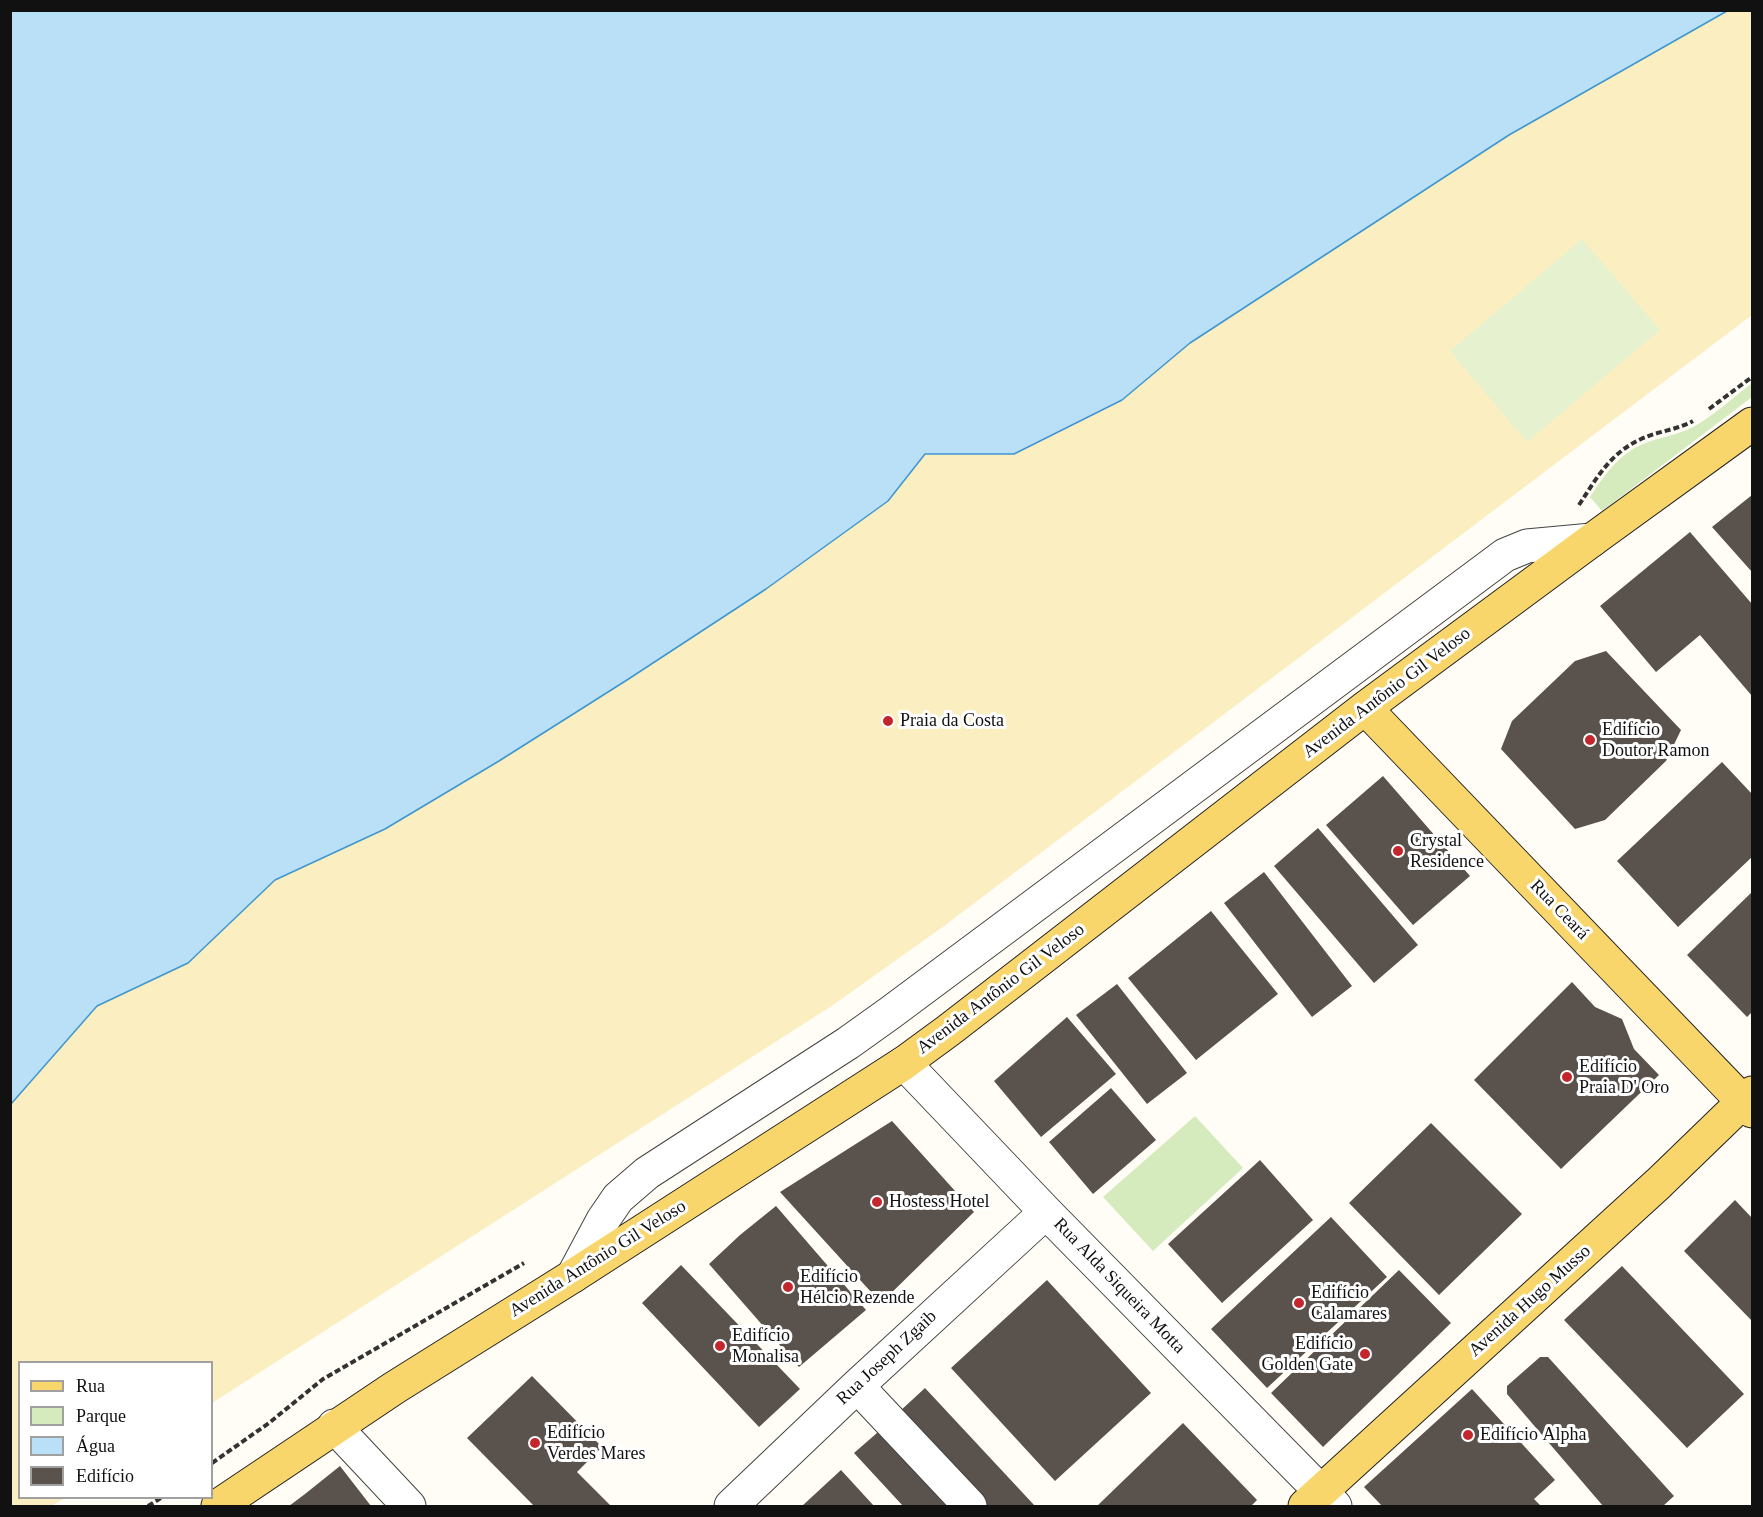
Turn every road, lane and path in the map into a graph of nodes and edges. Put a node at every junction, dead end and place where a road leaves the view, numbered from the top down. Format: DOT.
graph roads {
  1 [pos="1752,424"];
  2 [pos="1592,540"];
  3 [pos="1365,708"];
  4 [pos="904,1063"];
  5 [pos="1744,1109"];
  6 [pos="1046,1212"];
  7 [pos="573,1276"];
  8 [pos="857,1386"];
  9 [pos="334,1426"];
  10 [pos="1320,1502"];
  11 [pos="218,1506"];
  12 [pos="409,1506"];
  13 [pos="731,1506"];
  14 [pos="970,1506"];
  1 -- 2 [label="main road, Avenida Antônio Gil Veloso"];
  2 -- 3 [label="main road, Avenida Antônio Gil Veloso"];
  2 -- 7 [label="street"];
  3 -- 4 [label="main road, Avenida Antônio Gil Veloso"];
  3 -- 5 [label="main road, Rua Ceará"];
  4 -- 6 [label="street, Rua Alda Siqueira Motta"];
  4 -- 7 [label="main road, Avenida Antônio Gil Veloso"];
  5 -- 10 [label="main road, Avenida Hugo Musso"];
  6 -- 8 [label="street, Rua Joseph Zgaib"];
  6 -- 10 [label="street, Rua Alda Siqueira Motta"];
  7 -- 9 [label="main road, Avenida Antônio Gil Veloso"];
  8 -- 13 [label="street, Rua Joseph Zgaib"];
  8 -- 14 [label="street"];
  9 -- 11 [label="main road, Avenida Antônio Gil Veloso"];
  9 -- 12 [label="street"];
}
